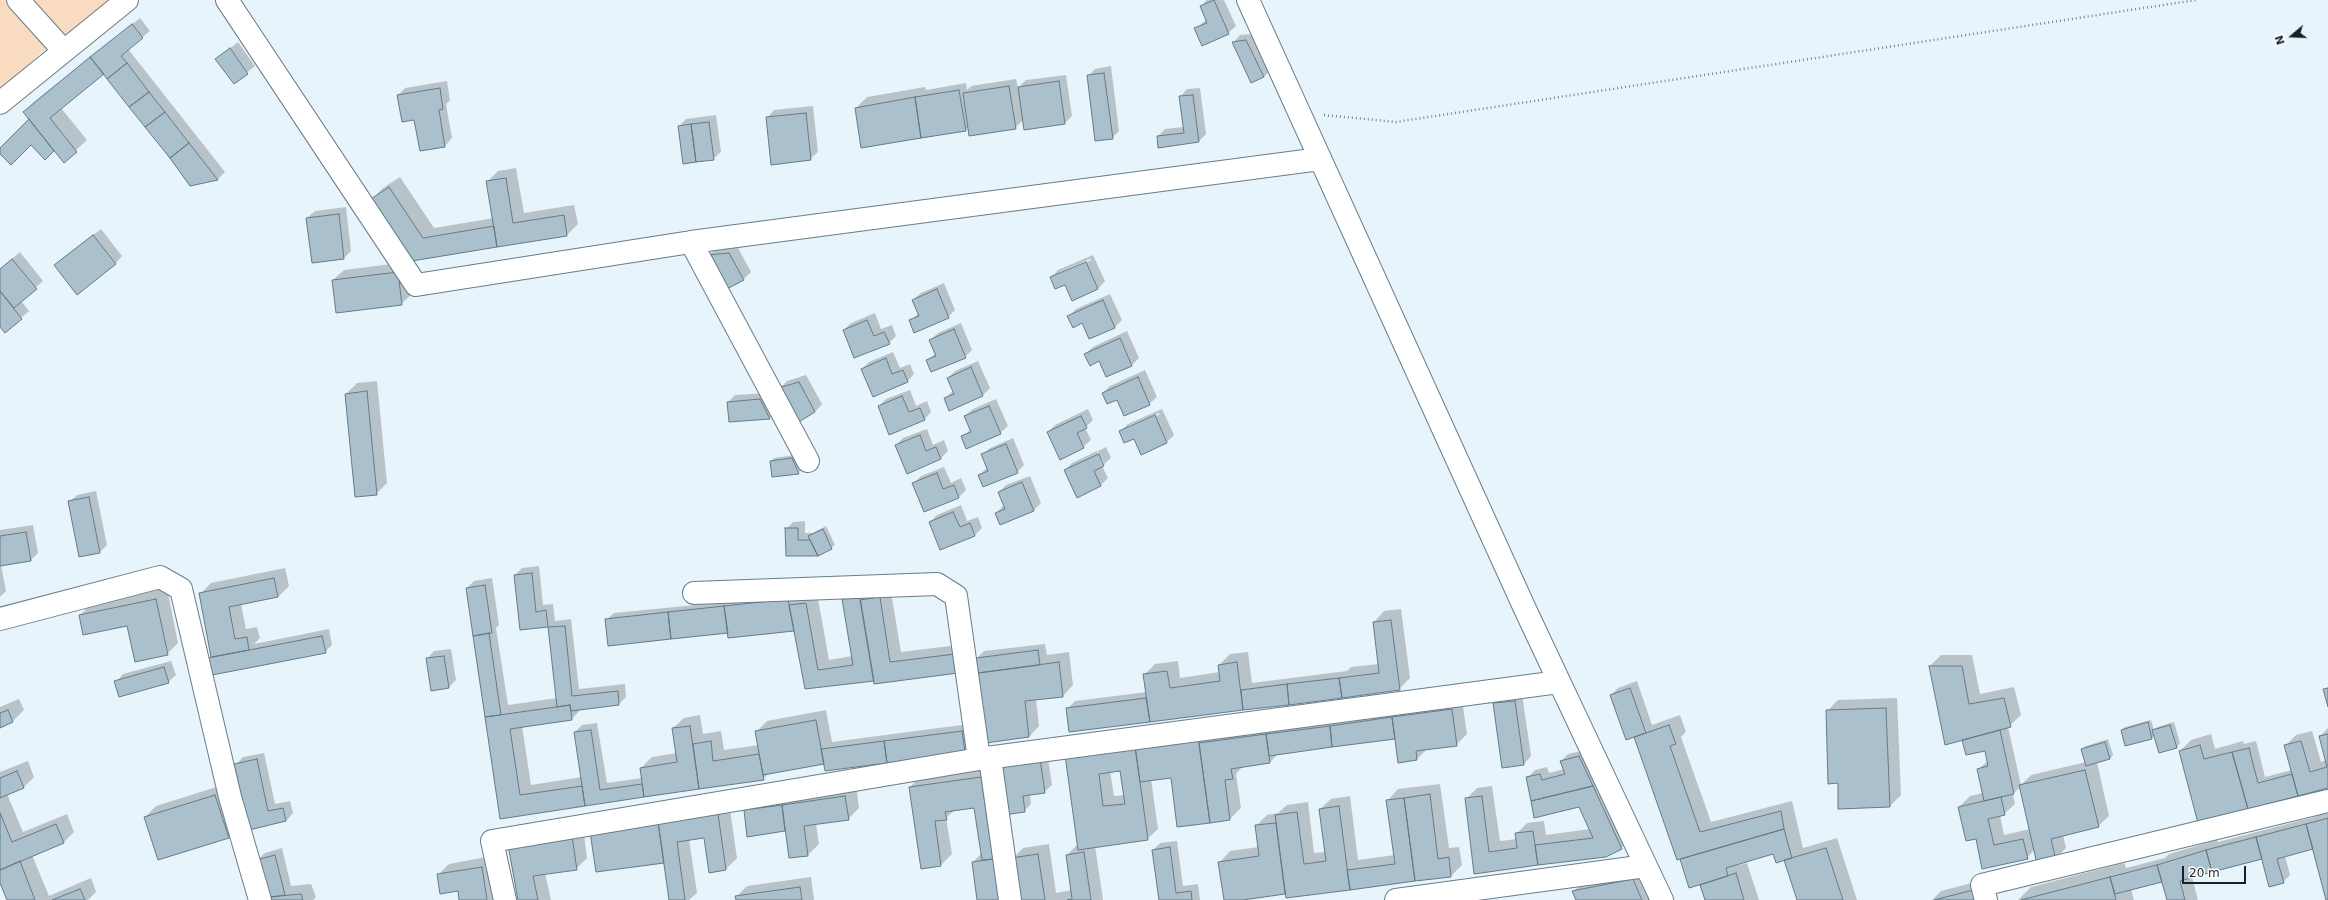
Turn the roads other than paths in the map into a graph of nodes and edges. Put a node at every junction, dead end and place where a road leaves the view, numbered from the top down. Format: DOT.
graph roads {
  1 [pos="18,0"];
  2 [pos="127,0"];
  3 [pos="227,0"];
  4 [pos="1248,0"];
  5 [pos="64,51"];
  6 [pos="0,103"];
  7 [pos="1320,159"];
  8 [pos="691,242"];
  9 [pos="808,461"];
  10 [pos="694,593"];
  11 [pos="0,619"];
  12 [pos="1560,682"];
  13 [pos="985,758"];
  14 [pos="2328,801"];
  15 [pos="1646,866"];
  16 [pos="260,900"];
  17 [pos="505,900"];
  18 [pos="1010,900"];
  19 [pos="1396,900"];
  20 [pos="1662,900"];
  21 [pos="1986,900"];
  1 -- 5 [label="street"];
  2 -- 5 [label="street"];
  3 -- 8 [label="street"];
  4 -- 7 [label="street"];
  5 -- 6 [label="street"];
  7 -- 8 [label="street"];
  7 -- 12 [label="street"];
  8 -- 9 [label="street"];
  10 -- 13 [label="street"];
  11 -- 16 [label="street"];
  12 -- 13 [label="street"];
  12 -- 15 [label="street"];
  13 -- 17 [label="street"];
  13 -- 18 [label="street"];
  14 -- 21 [label="street"];
  15 -- 19 [label="street"];
  15 -- 20 [label="street"];
}
